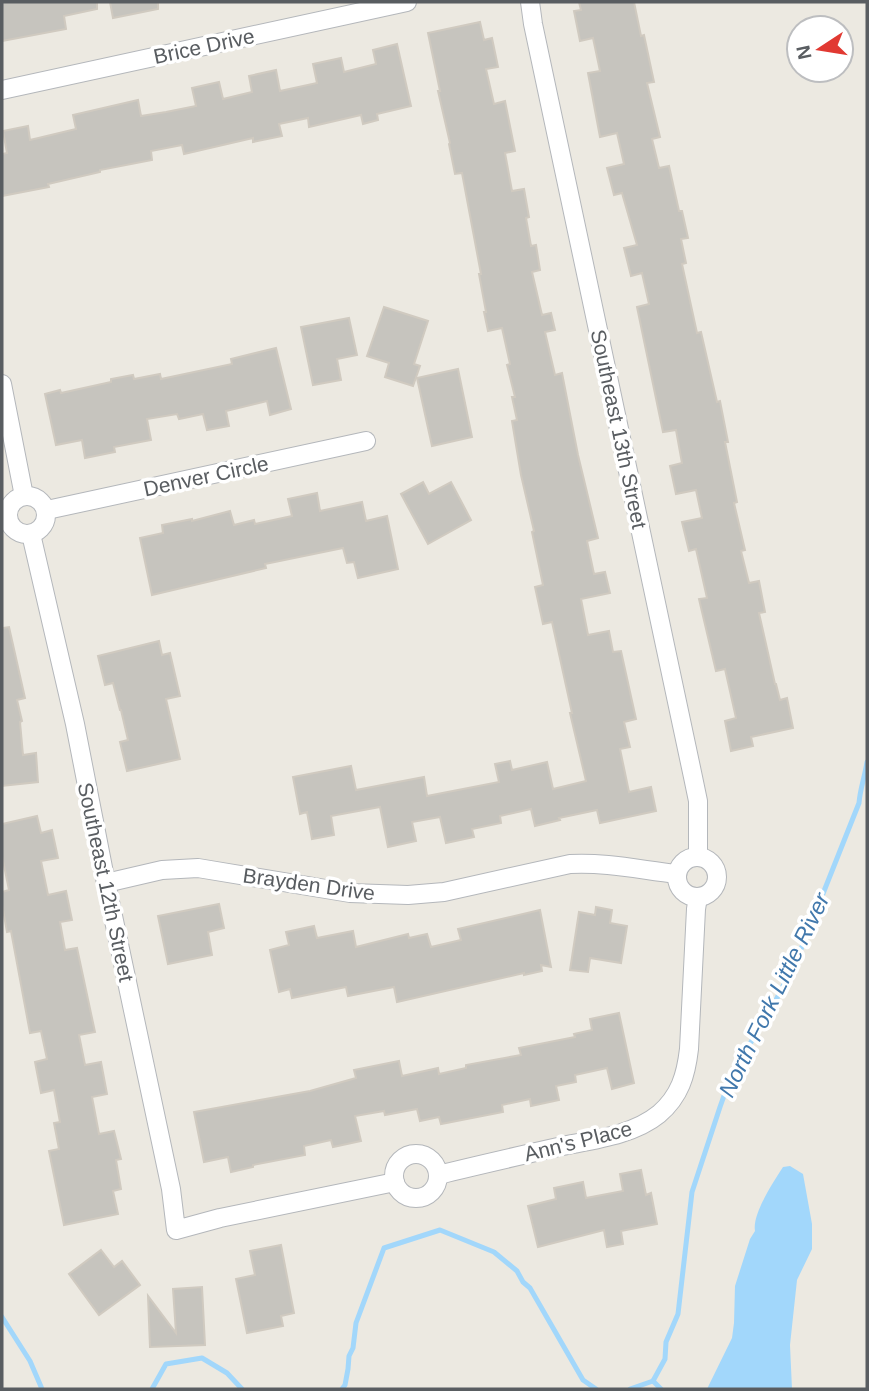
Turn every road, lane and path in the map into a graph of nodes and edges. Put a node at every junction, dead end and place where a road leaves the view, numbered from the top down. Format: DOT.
graph roads {
  1 [pos="407,2"];
  2 [pos="530,2"];
  3 [pos="2,90"];
  4 [pos="2,384"];
  5 [pos="366,441"];
  6 [pos="24,496"];
  7 [pos="47,510"];
  8 [pos="31,534"];
  9 [pos="698,857"];
  10 [pos="677,874"];
  11 [pos="106,883"];
  12 [pos="698,897"];
  13 [pos="438,1175"];
  14 [pos="394,1182"];
  1 -- 3 [label="street, Brice Drive"];
  2 -- 9 [label="street, Southeast 13th Street"];
  4 -- 6 [label="street"];
  5 -- 7 [label="street, Denver Circle"];
  6 -- 7 [label="street"];
  6 -- 8 [label="street"];
  7 -- 8 [label="street"];
  8 -- 11 [label="street, Southeast 12th Street"];
  9 -- 10 [label="street"];
  9 -- 12 [label="street"];
  10 -- 11 [label="street, Brayden Drive"];
  10 -- 12 [label="street"];
  11 -- 14 [label="street, Southeast 12th Street"];
  12 -- 13 [label="street, Ann's Place"];
  13 -- 14 [label="street"];
  13 -- 14 [label="street"];
}
